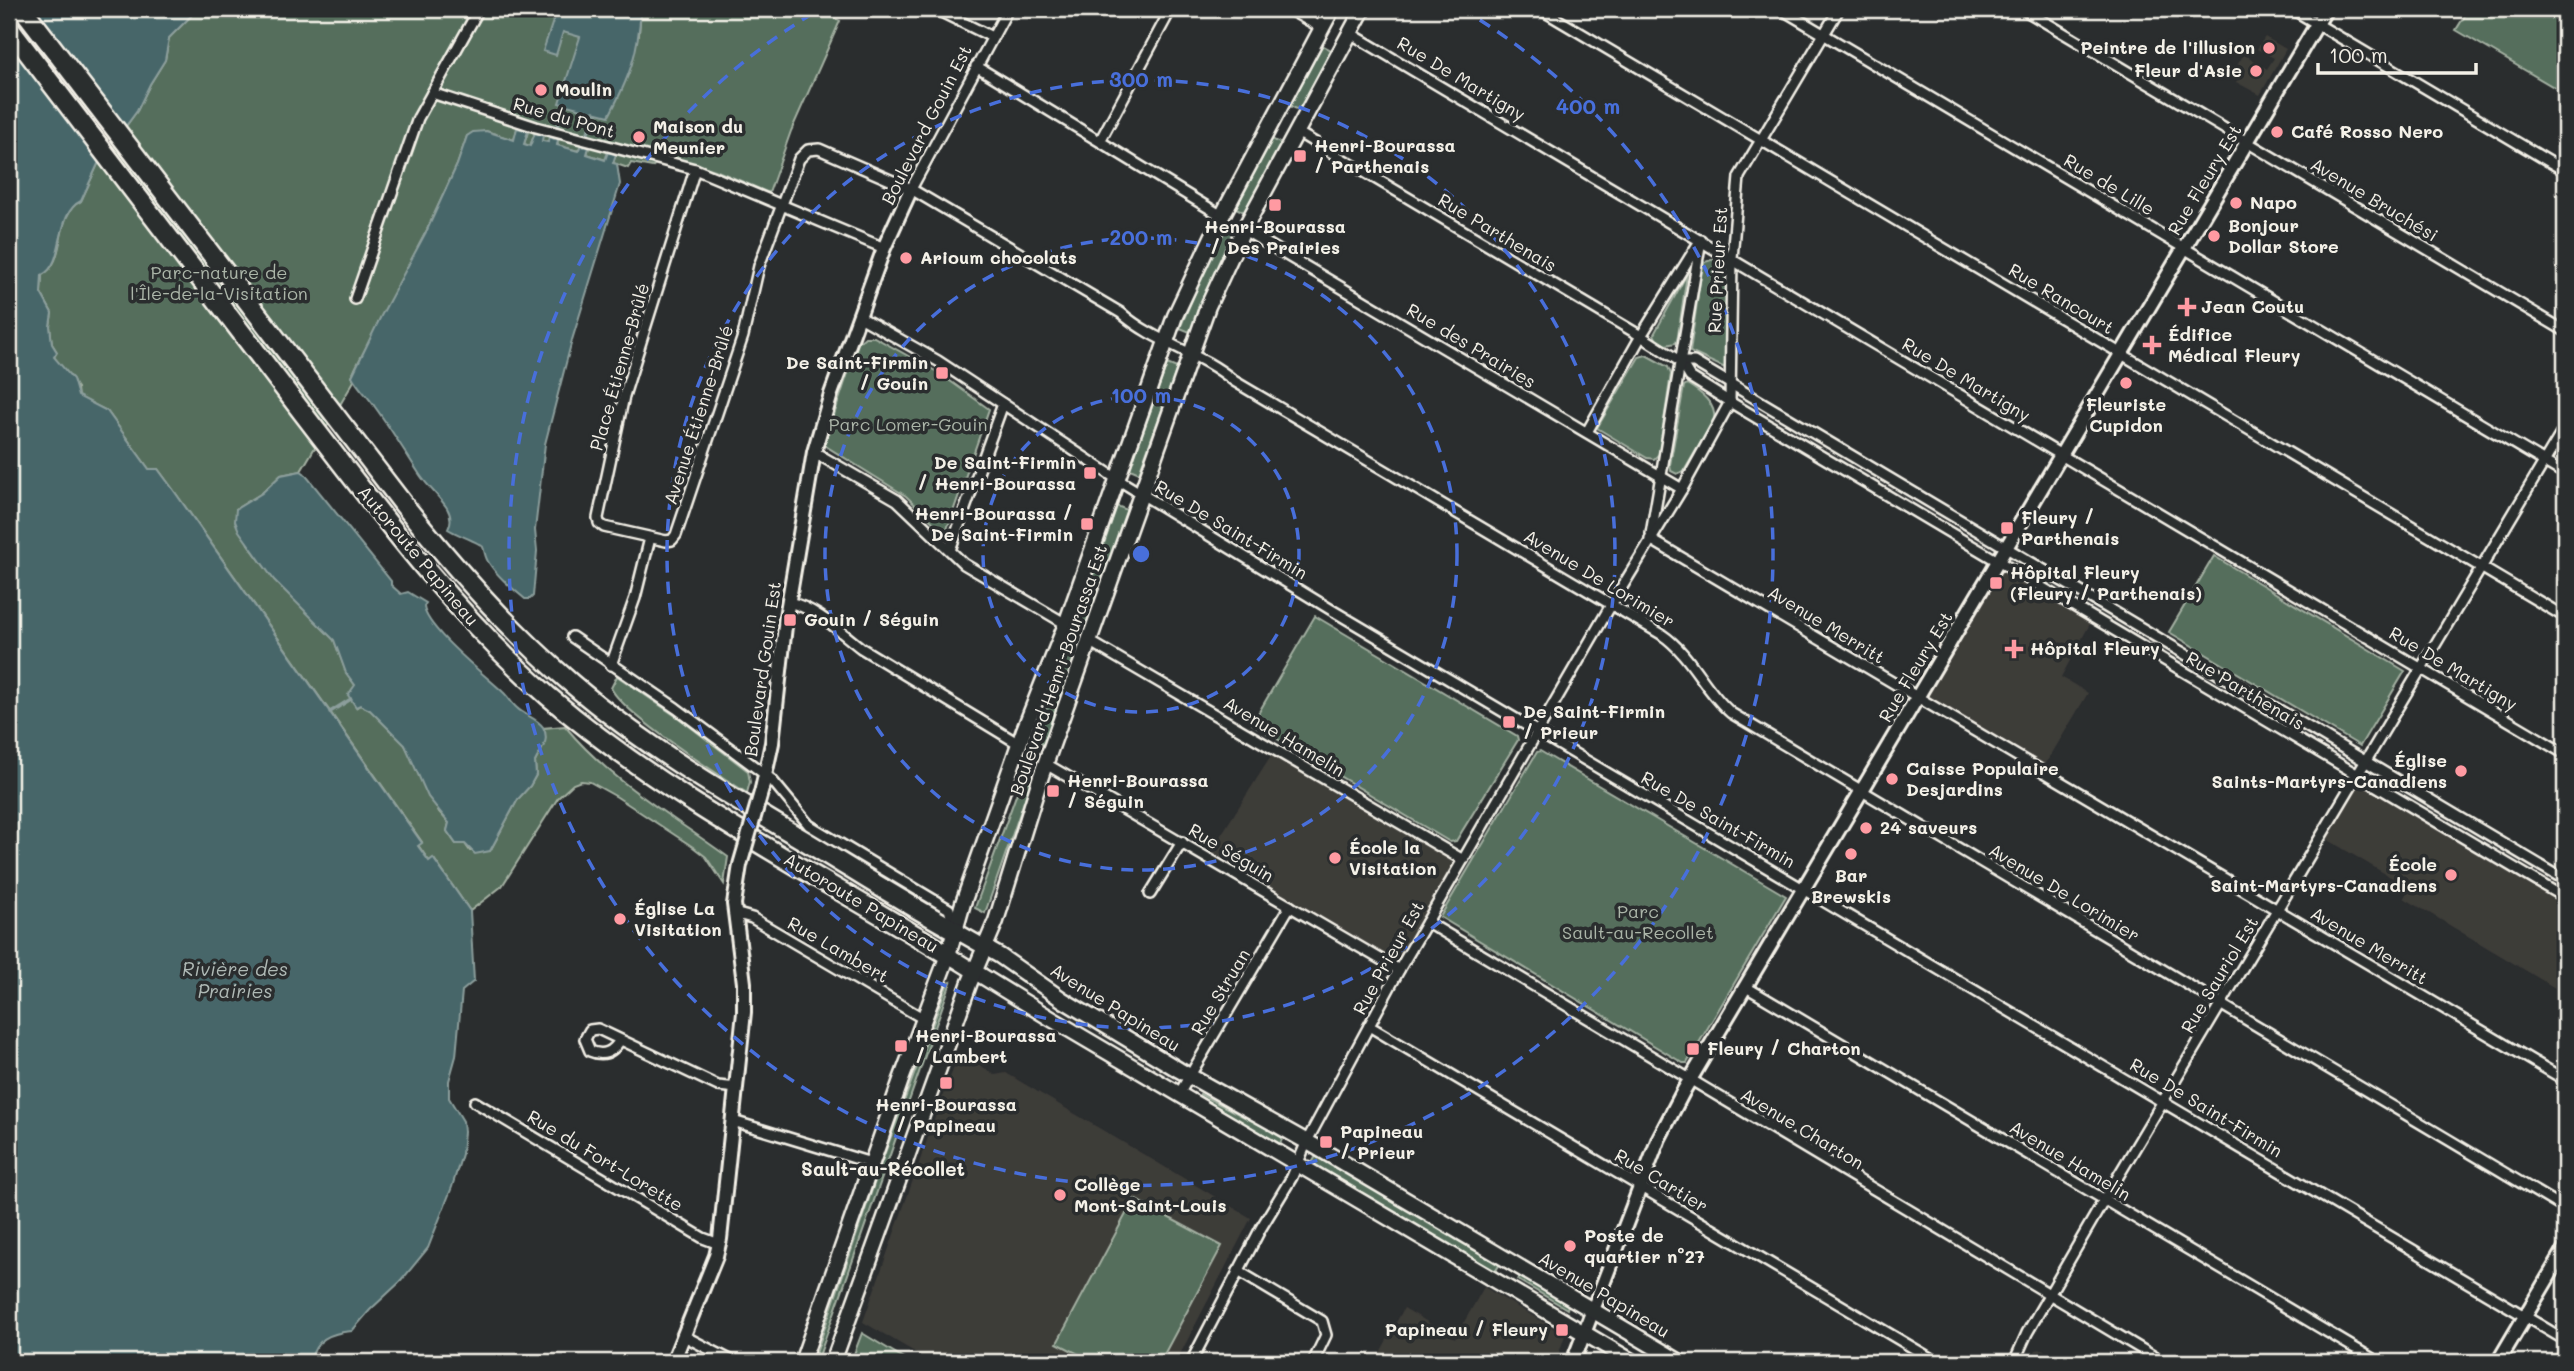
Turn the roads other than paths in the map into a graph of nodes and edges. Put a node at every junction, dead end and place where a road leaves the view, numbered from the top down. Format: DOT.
graph roads {
  1 [pos="23,9"];
  2 [pos="479,9"];
  3 [pos="935,9"];
  4 [pos="1008,9"];
  5 [pos="1171,9"];
  6 [pos="1288,9"];
  7 [pos="1332,9"];
  8 [pos="1363,9"];
  9 [pos="1540,9"];
  10 [pos="1781,9"];
  11 [pos="1839,9"];
  12 [pos="2023,9"];
  13 [pos="2292,9"];
  14 [pos="2326,9"];
  15 [pos="2317,24"];
  16 [pos="9,28"];
  17 [pos="1322,29"];
  18 [pos="1350,33"];
  19 [pos="1824,34"];
  20 [pos="992,37"];
  21 [pos="976,66"];
  22 [pos="432,93"];
  23 [pos="1297,132"];
  24 [pos="1761,140"];
  25 [pos="1100,141"];
  26 [pos="2247,143"];
  27 [pos="804,152"];
  28 [pos="695,169"];
  29 [pos="2565,171"];
  30 [pos="911,190"];
  31 [pos="782,204"];
  32 [pos="1222,216"];
  33 [pos="1244,230"];
  34 [pos="1700,240"];
  35 [pos="884,248"];
  36 [pos="2184,248"];
  37 [pos="1732,258"];
  38 [pos="355,299"];
  39 [pos="860,317"];
  40 [pos="2565,331"];
  41 [pos="1641,337"];
  42 [pos="1166,343"];
  43 [pos="2122,353"];
  44 [pos="1191,354"];
  45 [pos="1681,362"];
  46 [pos="1730,384"];
  47 [pos="1730,402"];
  48 [pos="1003,404"];
  49 [pos="2565,427"];
  50 [pos="1587,432"];
  51 [pos="814,452"];
  52 [pos="2062,455"];
  53 [pos="2544,461"];
  54 [pos="2565,474"];
  55 [pos="1661,475"];
  56 [pos="1117,479"];
  57 [pos="1682,489"];
  58 [pos="1141,494"];
  59 [pos="650,538"];
  60 [pos="1650,539"];
  61 [pos="2007,548"];
  62 [pos="950,550"];
  63 [pos="1998,563"];
  64 [pos="2481,567"];
  65 [pos="2050,574"];
  66 [pos="2041,588"];
  67 [pos="788,602"];
  68 [pos="2098,602"];
  69 [pos="1611,605"];
  70 [pos="2090,617"];
  71 [pos="2565,617"];
  72 [pos="1066,624"];
  73 [pos="572,637"];
  74 [pos="1089,641"];
  75 [pos="611,665"];
  76 [pos="2420,668"];
  77 [pos="1918,697"];
  78 [pos="1537,732"];
  79 [pos="1019,744"];
  80 [pos="2565,754"];
  81 [pos="2365,760"];
  82 [pos="1046,764"];
  83 [pos="765,775"];
  84 [pos="2357,775"];
  85 [pos="1862,792"];
  86 [pos="1182,842"];
  87 [pos="1463,860"];
  88 [pos="2565,880"];
  89 [pos="1803,888"];
  90 [pos="1150,894"];
  91 [pos="2565,898"];
  92 [pos="1290,906"];
  93 [pos="2277,909"];
  94 [pos="734,913"];
  95 [pos="1427,922"];
  96 [pos="956,931"];
  97 [pos="985,948"];
  98 [pos="948,954"];
  99 [pos="1399,970"];
  100 [pos="974,971"];
  101 [pos="1746,987"];
  102 [pos="2221,1004"];
  103 [pos="924,1019"];
  104 [pos="1369,1026"];
  105 [pos="620,1040"];
  106 [pos="1189,1076"];
  107 [pos="2565,1080"];
  108 [pos="1690,1081"];
  109 [pos="737,1088"];
  110 [pos="1179,1094"];
  111 [pos="2164,1101"];
  112 [pos="475,1102"];
  113 [pos="733,1121"];
  114 [pos="1307,1142"];
  115 [pos="871,1163"];
  116 [pos="1297,1163"];
  117 [pos="1639,1186"];
  118 [pos="2104,1200"];
  119 [pos="2565,1209"];
  120 [pos="719,1244"];
  121 [pos="2565,1249"];
  122 [pos="1238,1270"];
  123 [pos="2049,1295"];
  124 [pos="1594,1312"];
  125 [pos="2525,1316"];
  126 [pos="1585,1334"];
  127 [pos="684,1336"];
  128 [pos="2565,1340"];
  129 [pos="673,1362"];
  130 [pos="734,1362"];
  131 [pos="802,1362"];
  132 [pos="833,1362"];
  133 [pos="1191,1362"];
  134 [pos="1313,1362"];
  135 [pos="1573,1362"];
  136 [pos="1633,1362"];
  137 [pos="1680,1362"];
  138 [pos="1937,1362"];
  139 [pos="2014,1362"];
  140 [pos="2163,1362"];
  141 [pos="2378,1362"];
  142 [pos="2498,1362"];
  1 -- 96 [label="highway, Autoroute Papineau"];
  2 -- 22 [label="street"];
  3 -- 20 [label="street"];
  4 -- 20 [label="street, Boulevard Gouin Est"];
  5 -- 25 [label="street"];
  6 -- 17 [label="street"];
  7 -- 17 [label="main road, Boulevard Henri-Bourassa Est"];
  8 -- 18 [label="main road, Boulevard Henri-Bourassa Est"];
  9 -- 24 [label="street, Rue Rancourt"];
  10 -- 19 [label="street, Rue de Lille"];
  11 -- 19 [label="street, Rue Prieur Est"];
  12 -- 26 [label="street, Avenue Bruchési"];
  13 -- 15 [label="street"];
  14 -- 15 [label="street, Rue Fleury Est"];
  15 -- 26 [label="street, Rue Fleury Est"];
  15 -- 29 [label="street"];
  16 -- 98 [label="highway, Autoroute Papineau"];
  17 -- 32 [label="main road, Boulevard Henri-Bourassa Est"];
  18 -- 23 [label="main road, Boulevard Henri-Bourassa Est"];
  18 -- 34 [label="street, Rue De Martigny"];
  19 -- 24 [label="street, Rue Prieur Est"];
  19 -- 36 [label="street, Rue de Lille"];
  20 -- 21 [label="street, Boulevard Gouin Est"];
  21 -- 25 [label="street"];
  21 -- 30 [label="street, Boulevard Gouin Est"];
  22 -- 28 [label="street, Rue du Pont"];
  22 -- 38 [label="street"];
  23 -- 33 [label="main road, Boulevard Henri-Bourassa Est"];
  23 -- 41 [label="street, Rue Parthenais"];
  24 -- 37 [label="street, Rue Prieur Est"];
  24 -- 43 [label="street, Rue Rancourt"];
  25 -- 32 [label="street"];
  26 -- 36 [label="street, Rue Fleury Est"];
  26 -- 40 [label="street, Avenue Bruchési"];
  27 -- 30 [label="street, Avenue De Lorimier"];
  27 -- 31 [label="street, Avenue Étienne-Brûlé"];
  28 -- 31 [label="street, Rue du Pont"];
  28 -- 59 [label="street, Place Étienne-Brûlé"];
  30 -- 35 [label="street, Boulevard Gouin Est"];
  30 -- 42 [label="street, Avenue De Lorimier"];
  31 -- 35 [label="street, Rue du Pont"];
  31 -- 59 [label="street, Avenue Étienne-Brûlé"];
  32 -- 42 [label="main road, Boulevard Henri-Bourassa Est"];
  33 -- 44 [label="main road, Boulevard Henri-Bourassa Est"];
  33 -- 50 [label="street, Rue des Prairies"];
  34 -- 37 [label="street, Rue De Martigny"];
  34 -- 41 [label="street, Rue Prieur Est"];
  34 -- 45 [label="street, Rue Prieur Est"];
  35 -- 39 [label="street, Boulevard Gouin Est"];
  36 -- 43 [label="street, Rue Fleury Est"];
  36 -- 53 [label="street, Rue de Lille"];
  37 -- 46 [label="street, Rue Prieur Est"];
  37 -- 52 [label="street, Rue De Martigny"];
  39 -- 48 [label="street, Rue De Saint-Firmin"];
  39 -- 51 [label="street, Boulevard Gouin Est"];
  41 -- 45 [label="street, Rue Parthenais"];
  41 -- 50 [label="street, Rue Prieur Est"];
  42 -- 44 [label="street, Avenue De Lorimier"];
  42 -- 56 [label="main road, Boulevard Henri-Bourassa Est"];
  43 -- 52 [label="street, Rue Fleury Est"];
  43 -- 64 [label="street, Rue Rancourt"];
  44 -- 58 [label="main road, Boulevard Henri-Bourassa Est"];
  44 -- 69 [label="street, Avenue De Lorimier"];
  45 -- 46 [label="street, Rue Parthenais"];
  45 -- 47 [label="street, Rue Parthenais"];
  45 -- 55 [label="street, Rue Prieur Est"];
  46 -- 47 [label="street, Rue Prieur Est"];
  46 -- 61 [label="street, Rue Parthenais"];
  47 -- 57 [label="street, Rue Prieur Est"];
  47 -- 63 [label="street, Rue Parthenais"];
  48 -- 56 [label="street, Rue De Saint-Firmin"];
  48 -- 62 [label="street"];
  49 -- 53 [label="street, Rue Sauriol Est"];
  50 -- 55 [label="street, Rue des Prairies"];
  51 -- 62 [label="street"];
  51 -- 67 [label="street, Boulevard Gouin Est"];
  52 -- 61 [label="street, Rue Fleury Est"];
  52 -- 76 [label="street, Rue De Martigny"];
  53 -- 54 [label="street, Rue de Lille"];
  53 -- 64 [label="street, Rue Sauriol Est"];
  55 -- 57 [label="street, Rue des Prairies"];
  55 -- 60 [label="street, Rue Prieur Est"];
  56 -- 58 [label="street, Rue De Saint-Firmin"];
  56 -- 72 [label="main road, Boulevard Henri-Bourassa Est"];
  57 -- 60 [label="street, Rue Prieur Est"];
  58 -- 74 [label="main road, Boulevard Henri-Bourassa Est"];
  58 -- 78 [label="street, Rue De Saint-Firmin"];
  59 -- 75 [label="street"];
  60 -- 69 [label="street, Rue Prieur Est"];
  60 -- 77 [label="street, Avenue Merritt"];
  61 -- 63 [label="street, Rue Fleury Est"];
  61 -- 65 [label="street, Rue Parthenais"];
  62 -- 72 [label="street"];
  63 -- 66 [label="street, Rue Parthenais"];
  63 -- 77 [label="street, Rue Fleury Est"];
  64 -- 71 [label="street, Rue Rancourt"];
  64 -- 76 [label="street, Rue Sauriol Est"];
  65 -- 66 [label="street"];
  65 -- 68 [label="street, Rue Parthenais"];
  66 -- 70 [label="street, Rue Parthenais"];
  67 -- 79 [label="street"];
  67 -- 83 [label="street, Boulevard Gouin Est"];
  68 -- 70 [label="street"];
  68 -- 81 [label="street, Rue Parthenais"];
  69 -- 78 [label="street, Rue Prieur Est"];
  69 -- 85 [label="street, Avenue De Lorimier"];
  70 -- 84 [label="street, Rue Parthenais"];
  72 -- 79 [label="main road, Boulevard Henri-Bourassa Est"];
  73 -- 75 [label="street, Avenue Papineau"];
  74 -- 82 [label="main road, Boulevard Henri-Bourassa Est"];
  74 -- 87 [label="street, Avenue Hamelin"];
  75 -- 83 [label="street, Avenue Papineau"];
  76 -- 80 [label="street, Rue De Martigny"];
  76 -- 81 [label="street, Rue Sauriol Est"];
  77 -- 85 [label="street, Rue Fleury Est"];
  77 -- 93 [label="street, Avenue Merritt"];
  78 -- 87 [label="street, Rue Prieur Est"];
  78 -- 89 [label="street, Rue De Saint-Firmin"];
  79 -- 96 [label="main road, Boulevard Henri-Bourassa Est"];
  81 -- 84 [label="street, Rue Sauriol Est"];
  81 -- 88 [label="street, Rue Parthenais"];
  82 -- 86 [label="street, Rue Séguin"];
  82 -- 97 [label="main road, Boulevard Henri-Bourassa Est"];
  83 -- 94 [label="street, Boulevard Gouin Est, bridge"];
  83 -- 96 [label="street, Avenue Papineau"];
  84 -- 91 [label="street, Rue Parthenais"];
  84 -- 93 [label="street, Rue Sauriol Est"];
  85 -- 89 [label="street, Rue Fleury Est"];
  85 -- 102 [label="street, Avenue De Lorimier"];
  86 -- 90 [label="street"];
  86 -- 92 [label="street, Rue Séguin"];
  87 -- 95 [label="street, Rue Prieur Est"];
  89 -- 101 [label="street, Rue Fleury Est"];
  89 -- 111 [label="street, Rue De Saint-Firmin"];
  92 -- 99 [label="street, Rue Séguin"];
  92 -- 106 [label="street, Rue Struan"];
  93 -- 102 [label="street, Rue Sauriol Est"];
  93 -- 107 [label="street, Avenue Merritt"];
  94 -- 103 [label="street, Rue Lambert"];
  94 -- 109 [label="street, Boulevard Gouin Est"];
  95 -- 99 [label="street, Rue Prieur Est"];
  95 -- 108 [label="street, Avenue Charton"];
  96 -- 97 [label="main road, Avenue Papineau"];
  96 -- 98 [label="main road, Boulevard Henri-Bourassa Est"];
  97 -- 100 [label="main road, Boulevard Henri-Bourassa Est"];
  97 -- 106 [label="main road, Avenue Papineau"];
  98 -- 100 [label="main road"];
  98 -- 103 [label="main road, Boulevard Henri-Bourassa Est"];
  99 -- 104 [label="street, Rue Prieur Est"];
  100 -- 110 [label="main road"];
  100 -- 132 [label="main road, Boulevard Henri-Bourassa Est"];
  101 -- 108 [label="street, Rue Fleury Est"];
  101 -- 118 [label="street, Avenue Hamelin"];
  102 -- 111 [label="street, Rue Sauriol Est"];
  102 -- 119 [label="street, Avenue De Lorimier"];
  103 -- 115 [label="main road, Boulevard Henri-Bourassa Est"];
  104 -- 114 [label="street, Rue Prieur Est"];
  104 -- 117 [label="street, Rue Cartier"];
  105 -- 109 [label="street"];
  106 -- 110 [label="street, Rue Struan"];
  106 -- 114 [label="main road, Avenue Papineau"];
  108 -- 117 [label="street, Rue Fleury Est"];
  108 -- 123 [label="street, Avenue Charton"];
  109 -- 113 [label="street, Boulevard Gouin Est"];
  110 -- 116 [label="main road"];
  111 -- 118 [label="street, Rue Sauriol Est"];
  111 -- 125 [label="street, Rue De Saint-Firmin"];
  112 -- 120 [label="street, Rue du Fort-Lorette"];
  113 -- 115 [label="street"];
  113 -- 120 [label="street, Boulevard Gouin Est"];
  114 -- 116 [label="street, Rue Prieur Est"];
  114 -- 124 [label="main road, Avenue Papineau"];
  115 -- 131 [label="main road, Boulevard Henri-Bourassa Est"];
  116 -- 122 [label="street, Rue Prieur Est"];
  116 -- 126 [label="main road"];
  117 -- 124 [label="street, Rue Fleury Est"];
  117 -- 138 [label="street, Rue Cartier"];
  118 -- 123 [label="street, Rue Sauriol Est"];
  118 -- 141 [label="street, Avenue Hamelin"];
  120 -- 127 [label="street, Boulevard Gouin Est"];
  121 -- 125 [label="street"];
  122 -- 133 [label="street, Rue Prieur Est"];
  122 -- 134 [label="street"];
  123 -- 139 [label="street, Rue Sauriol Est"];
  123 -- 140 [label="street, Avenue Charton"];
  124 -- 126 [label="street, Rue Fleury Est"];
  124 -- 137 [label="main road, Avenue Papineau"];
  125 -- 128 [label="street, Rue De Saint-Firmin"];
  125 -- 142 [label="street"];
  126 -- 135 [label="street, Rue Fleury Est"];
  126 -- 136 [label="main road"];
  127 -- 129 [label="street, Boulevard Gouin Est"];
  127 -- 130 [label="street"];
}
